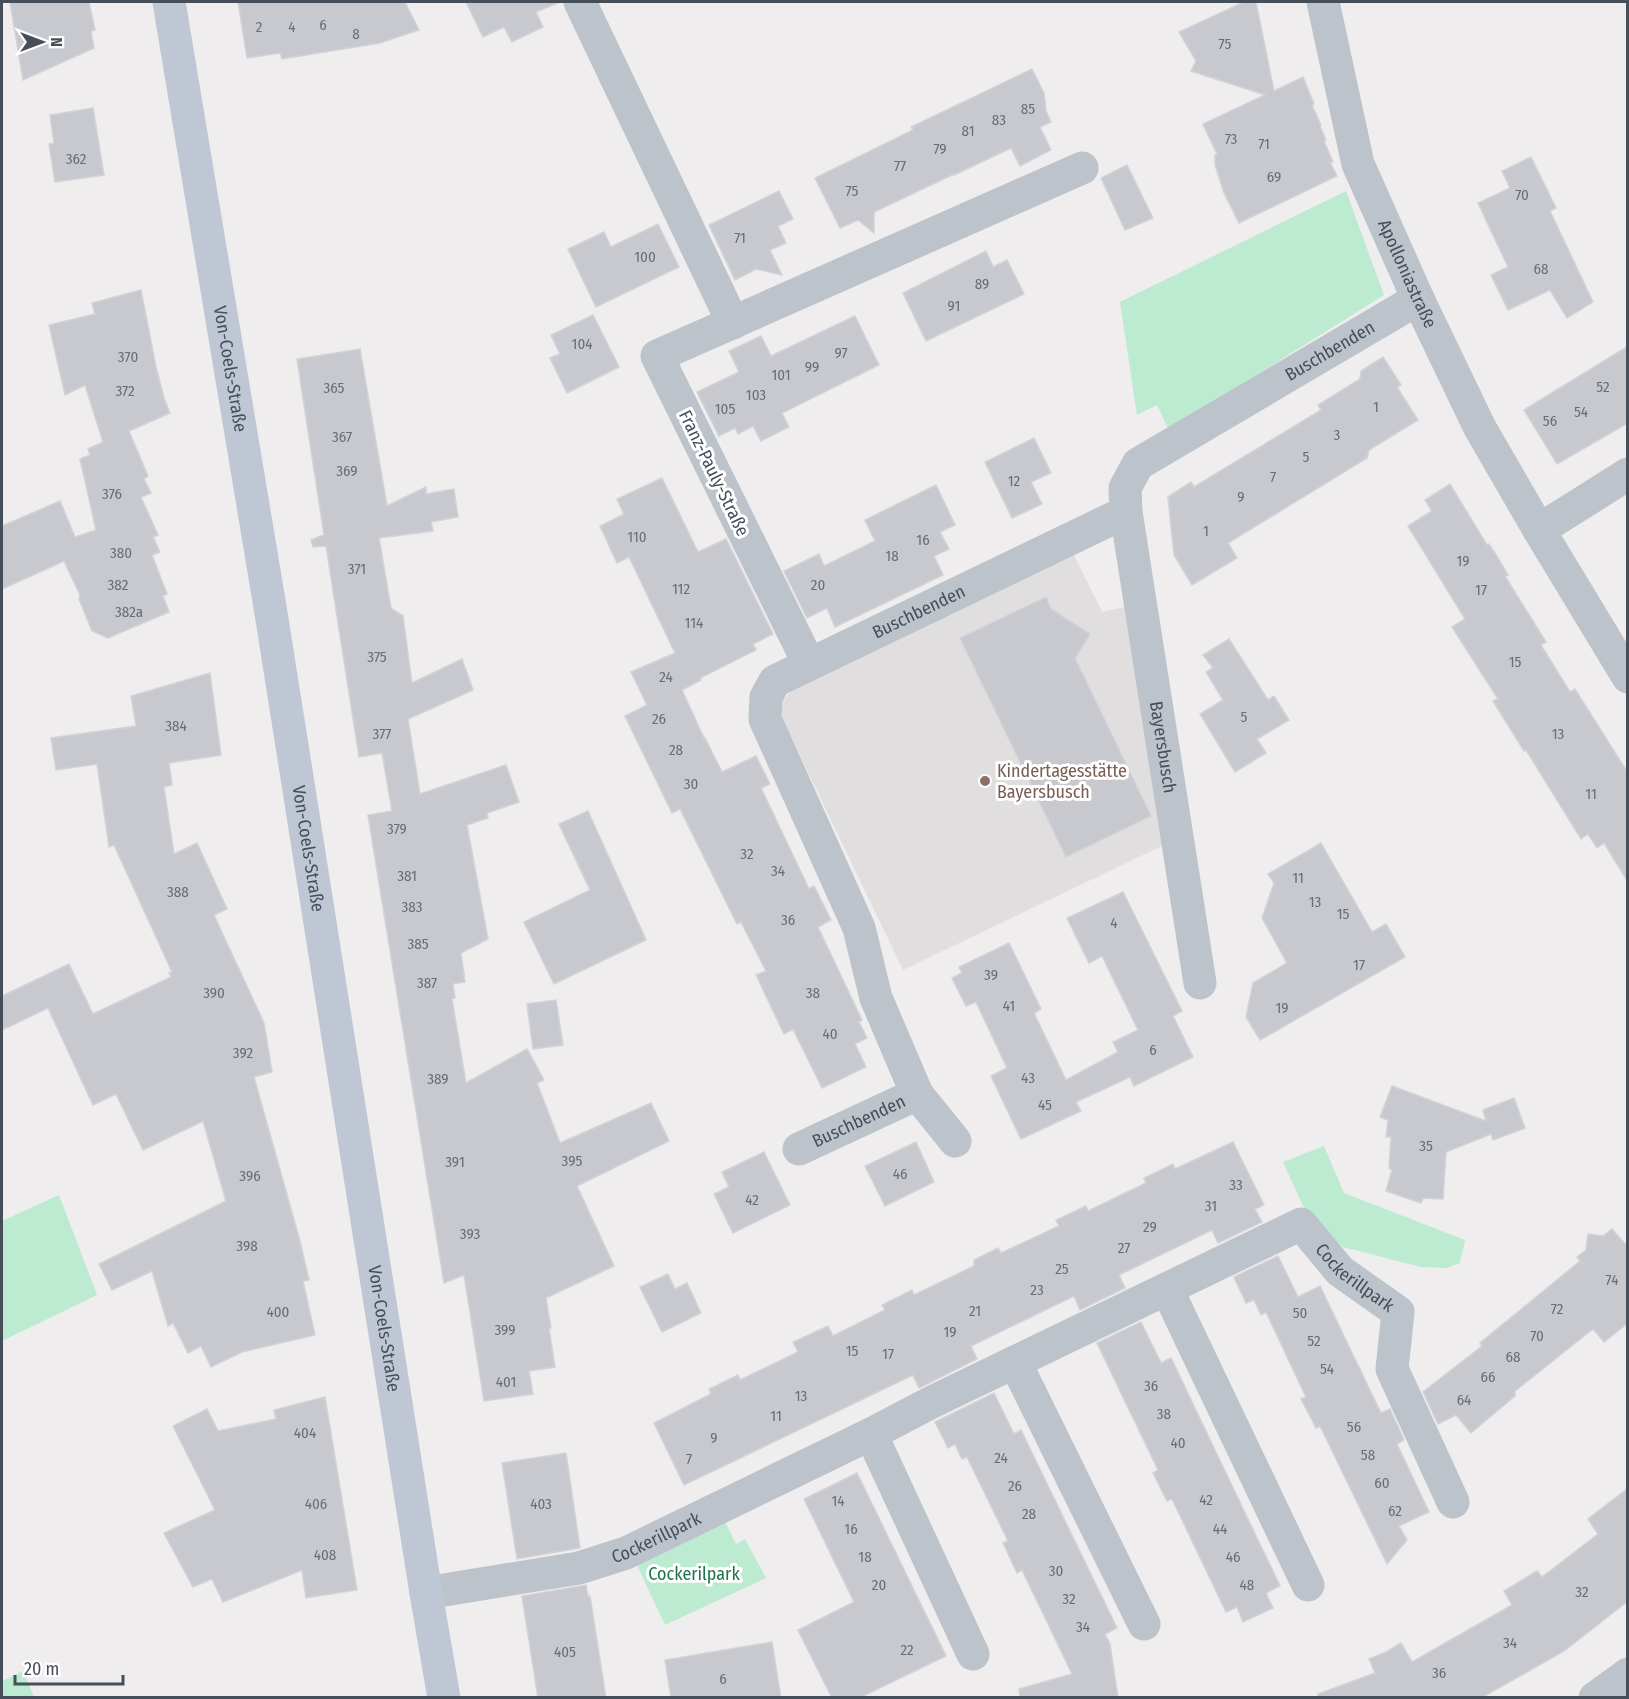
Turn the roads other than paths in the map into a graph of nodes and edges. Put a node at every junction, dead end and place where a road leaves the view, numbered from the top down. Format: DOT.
graph roads {
  1 [pos="169,2"];
  2 [pos="580,2"];
  3 [pos="1323,2"];
  4 [pos="1082,168"];
  5 [pos="1418,299"];
  6 [pos="733,322"];
  7 [pos="1628,474"];
  8 [pos="1126,512"];
  9 [pos="1539,530"];
  10 [pos="809,664"];
  11 [pos="1628,677"];
  12 [pos="1200,983"];
  13 [pos="917,1094"];
  14 [pos="956,1140"];
  15 [pos="800,1149"];
  16 [pos="1167,1288"];
  17 [pos="1015,1362"];
  18 [pos="871,1434"];
  19 [pos="1453,1502"];
  20 [pos="1308,1585"];
  21 [pos="426,1593"];
  22 [pos="1144,1624"];
  23 [pos="973,1654"];
  24 [pos="1628,1674"];
  25 [pos="444,1698"];
  26 [pos="1595,1698"];
  1 -- 21 [label="main road, Von-Coels-Straße"];
  2 -- 6 [label="street"];
  3 -- 5 [label="street, Apolloniastraße"];
  4 -- 6 [label="street, Franz-Pauly-Straße"];
  5 -- 8 [label="street, Buschbenden"];
  5 -- 9 [label="street, Apolloniastraße"];
  6 -- 10 [label="street, Franz-Pauly-Straße"];
  7 -- 9 [label="street"];
  8 -- 10 [label="street, Buschbenden"];
  8 -- 12 [label="street, Bayersbusch"];
  9 -- 11 [label="street, Apolloniastraße"];
  10 -- 13 [label="street, Buschbenden"];
  13 -- 14 [label="street, Buschbenden"];
  13 -- 15 [label="street, Buschbenden"];
  16 -- 17 [label="street, Cockerillpark"];
  16 -- 19 [label="street, Cockerillpark"];
  16 -- 20 [label="street"];
  17 -- 18 [label="street, Cockerillpark"];
  17 -- 22 [label="street"];
  18 -- 21 [label="street, Cockerillpark"];
  18 -- 23 [label="street"];
  21 -- 25 [label="main road, Von-Coels-Straße"];
  24 -- 26 [label="street"];
}
